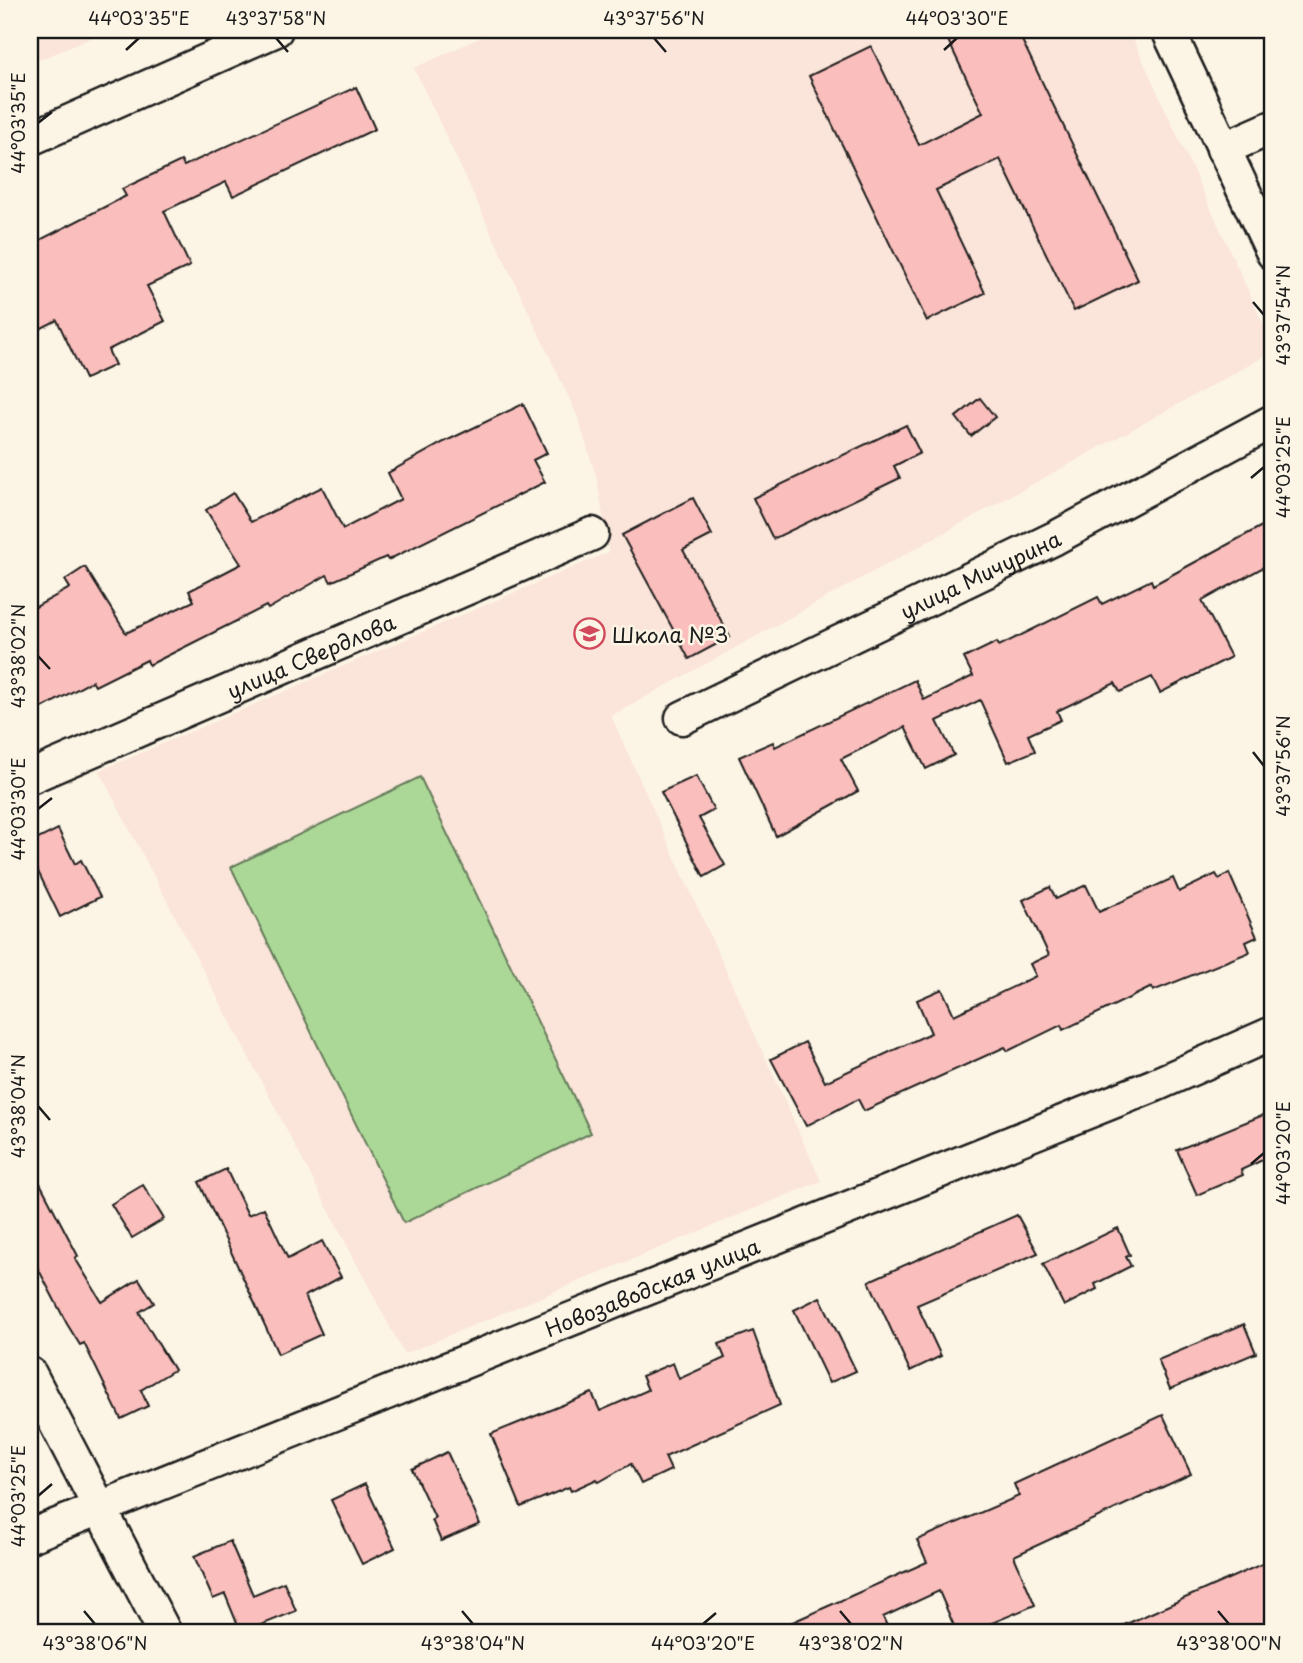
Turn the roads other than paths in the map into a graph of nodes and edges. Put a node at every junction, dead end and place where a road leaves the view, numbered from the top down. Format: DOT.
graph roads {
  1 [pos="276,30"];
  2 [pos="1168,30"];
  3 [pos="1273,127"];
  4 [pos="30,139"];
  5 [pos="1223,149"];
  6 [pos="1273,253"];
  7 [pos="1273,421"];
  8 [pos="592,534"];
  9 [pos="682,718"];
  10 [pos="30,777"];
  11 [pos="1273,1033"];
  12 [pos="30,1374"];
  13 [pos="101,1507"];
  14 [pos="30,1536"];
  15 [pos="164,1633"];
  1 -- 4 [label="street"];
  2 -- 5 [label="street"];
  3 -- 5 [label="street"];
  5 -- 6 [label="street"];
  7 -- 9 [label="street, улица Мичурина"];
  8 -- 10 [label="street, улица Свердлова"];
  11 -- 13 [label="street, Новозаводская улица"];
  12 -- 13 [label="street"];
  13 -- 14 [label="street, Новозаводская улица"];
  13 -- 15 [label="street"];
}
